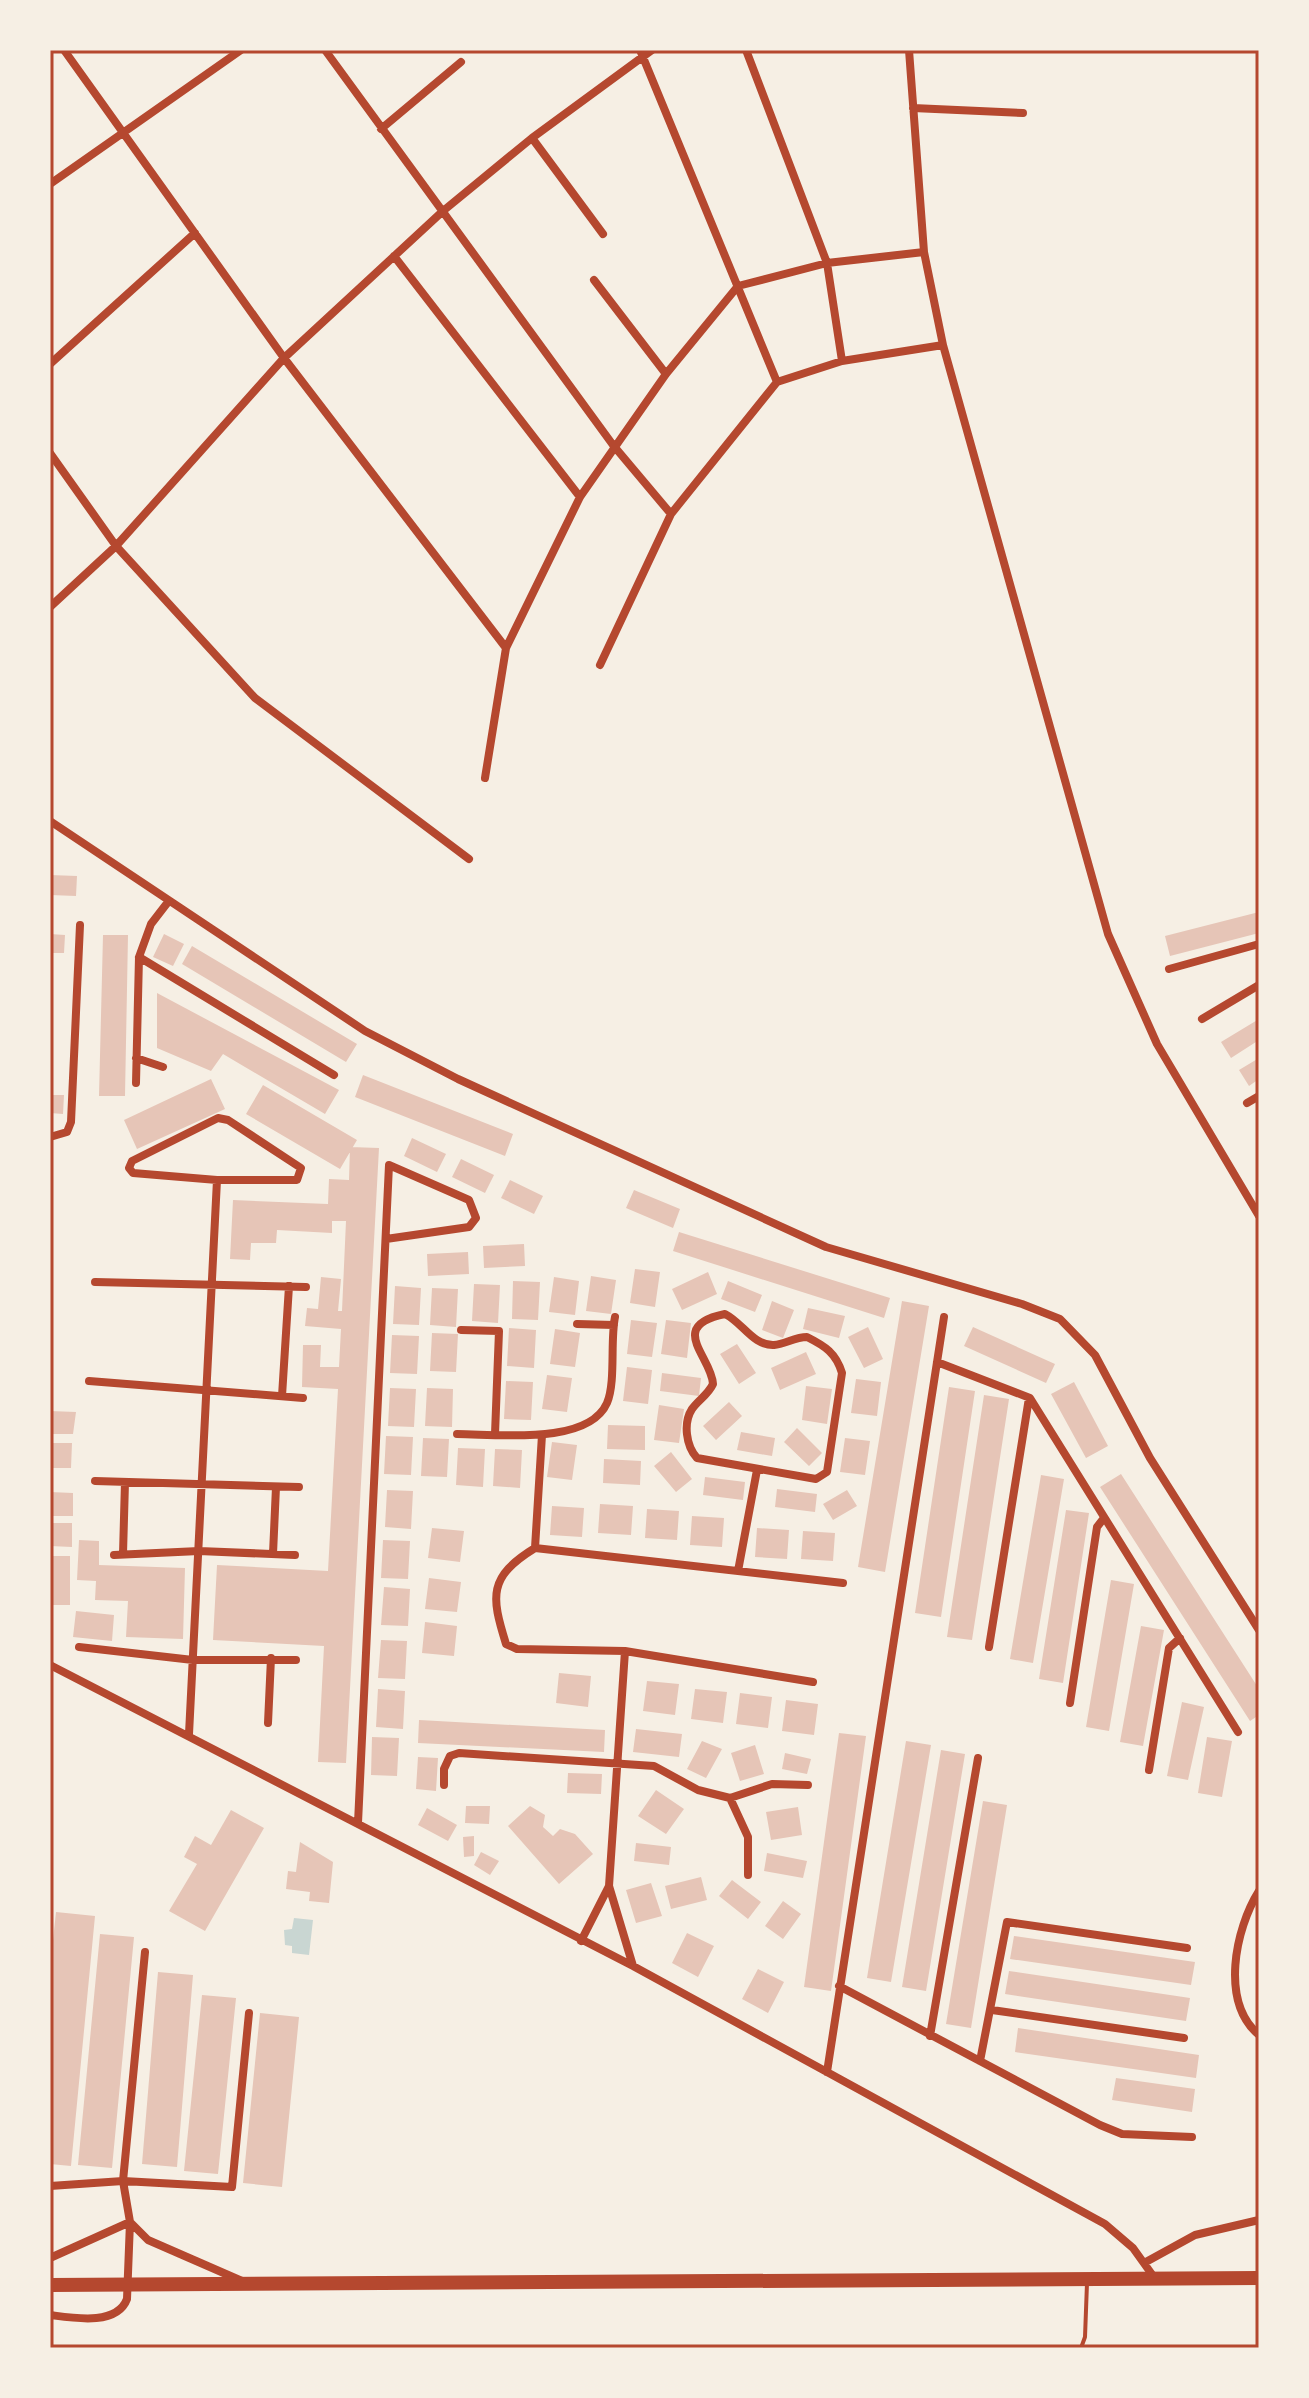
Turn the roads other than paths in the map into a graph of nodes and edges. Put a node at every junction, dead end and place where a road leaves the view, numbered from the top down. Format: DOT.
graph roads {
  1 [pos="64,50"];
  2 [pos="241,50"];
  3 [pos="325,50"];
  4 [pos="652,50"];
  5 [pos="746,50"];
  6 [pos="909,50"];
  7 [pos="641,53"];
  8 [pos="461,62"];
  9 [pos="913,108"];
  10 [pos="1023,113"];
  11 [pos="381,129"];
  12 [pos="123,133"];
  13 [pos="532,138"];
  14 [pos="52,179"];
  15 [pos="443,211"];
  16 [pos="195,233"];
  17 [pos="603,234"];
  18 [pos="924,252"];
  19 [pos="394,256"];
  20 [pos="827,263"];
  21 [pos="594,280"];
  22 [pos="738,286"];
  23 [pos="943,345"];
  24 [pos="284,358"];
  25 [pos="842,361"];
  26 [pos="50,364"];
  27 [pos="666,374"];
  28 [pos="777,382"];
  29 [pos="613,445"];
  30 [pos="50,453"];
  31 [pos="580,497"];
  32 [pos="671,514"];
  33 [pos="116,546"];
  34 [pos="50,607"];
  35 [pos="506,648"];
  36 [pos="600,665"];
  37 [pos="485,778"];
  38 [pos="50,821"];
  39 [pos="469,859"];
  40 [pos="168,902"];
  41 [pos="80,925"];
  42 [pos="1259,944"];
  43 [pos="139,957"];
  44 [pos="1169,969"];
  45 [pos="1259,985"];
  46 [pos="1202,1019"];
  47 [pos="136,1058"];
  48 [pos="163,1067"];
  49 [pos="334,1075"];
  50 [pos="136,1083"];
  51 [pos="1259,1096"];
  52 [pos="1247,1103"];
  53 [pos="50,1137"];
  54 [pos="217,1180"];
  55 [pos="1259,1216"];
  56 [pos="386,1239"];
  57 [pos="95,1282"];
  58 [pos="212,1285"];
  59 [pos="289,1286"];
  60 [pos="306,1287"];
  61 [pos="944,1317"];
  62 [pos="577,1324"];
  63 [pos="461,1330"];
  64 [pos="937,1362"];
  65 [pos="89,1381"];
  66 [pos="208,1391"];
  67 [pos="282,1396"];
  68 [pos="303,1398"];
  69 [pos="1030,1398"];
  70 [pos="457,1434"];
  71 [pos="495,1434"];
  72 [pos="542,1435"];
  73 [pos="757,1470"];
  74 [pos="95,1481"];
  75 [pos="125,1482"];
  76 [pos="202,1484"];
  77 [pos="276,1487"];
  78 [pos="299,1487"];
  79 [pos="1104,1518"];
  80 [pos="535,1548"];
  81 [pos="199,1551"];
  82 [pos="273,1554"];
  83 [pos="295,1555"];
  84 [pos="738,1571"];
  85 [pos="843,1583"];
  86 [pos="1259,1630"];
  87 [pos="1180,1638"];
  88 [pos="79,1647"];
  89 [pos="989,1647"];
  90 [pos="625,1651"];
  91 [pos="271,1658"];
  92 [pos="193,1660"];
  93 [pos="296,1660"];
  94 [pos="50,1665"];
  95 [pos="813,1682"];
  96 [pos="1070,1703"];
  97 [pos="268,1723"];
  98 [pos="1238,1732"];
  99 [pos="189,1734"];
  100 [pos="978,1758"];
  101 [pos="617,1763"];
  102 [pos="1149,1770"];
  103 [pos="444,1785"];
  104 [pos="808,1785"];
  105 [pos="730,1798"];
  106 [pos="358,1823"];
  107 [pos="748,1875"];
  108 [pos="609,1886"];
  109 [pos="1259,1891"];
  110 [pos="581,1941"];
  111 [pos="1187,1948"];
  112 [pos="145,1952"];
  113 [pos="633,1966"];
  114 [pos="839,1986"];
  115 [pos="992,2010"];
  116 [pos="249,2013"];
  117 [pos="1259,2035"];
  118 [pos="930,2036"];
  119 [pos="1184,2038"];
  120 [pos="980,2061"];
  121 [pos="827,2072"];
  122 [pos="1192,2137"];
  123 [pos="123,2181"];
  124 [pos="50,2186"];
  125 [pos="1259,2220"];
  126 [pos="130,2222"];
  127 [pos="50,2258"];
  128 [pos="1144,2263"];
  129 [pos="1259,2278"];
  130 [pos="1087,2280"];
  131 [pos="1156,2280"];
  132 [pos="251,2284"];
  133 [pos="50,2285"];
  134 [pos="129,2286"];
  135 [pos="50,2315"];
  136 [pos="1081,2348"];
  1 -- 12 [label="street"];
  2 -- 12 [label="street"];
  3 -- 11 [label="street"];
  4 -- 7 [label="street"];
  5 -- 20 [label="street"];
  6 -- 9 [label="street"];
  7 -- 13 [label="street"];
  7 -- 22 [label="street"];
  8 -- 11 [label="street"];
  9 -- 10 [label="street"];
  9 -- 18 [label="street"];
  11 -- 15 [label="street"];
  12 -- 14 [label="street"];
  12 -- 16 [label="street"];
  13 -- 15 [label="street"];
  13 -- 17 [label="street"];
  15 -- 19 [label="street"];
  15 -- 29 [label="street"];
  16 -- 24 [label="street"];
  16 -- 26 [label="street"];
  18 -- 20 [label="street"];
  18 -- 23 [label="street"];
  19 -- 24 [label="street"];
  19 -- 31 [label="street"];
  20 -- 22 [label="street"];
  20 -- 25 [label="street"];
  21 -- 27 [label="street"];
  22 -- 27 [label="street"];
  22 -- 28 [label="street"];
  23 -- 25 [label="street"];
  23 -- 55 [label="street"];
  24 -- 33 [label="street"];
  24 -- 35 [label="street"];
  25 -- 28 [label="street"];
  27 -- 29 [label="street"];
  28 -- 32 [label="street"];
  29 -- 31 [label="street"];
  29 -- 32 [label="street"];
  30 -- 33 [label="street"];
  31 -- 35 [label="street"];
  32 -- 36 [label="street"];
  33 -- 34 [label="street"];
  33 -- 39 [label="street"];
  35 -- 37 [label="street"];
  38 -- 40 [label="street"];
  40 -- 43 [label="street"];
  40 -- 86 [label="street"];
  41 -- 53 [label="street"];
  42 -- 44 [label="street"];
  43 -- 47 [label="street"];
  43 -- 49 [label="street"];
  45 -- 46 [label="street"];
  47 -- 48 [label="street"];
  47 -- 50 [label="street"];
  51 -- 52 [label="street"];
  54 -- 54 [label="street"];
  54 -- 58 [label="street"];
  56 -- 56 [label="street"];
  56 -- 106 [label="street"];
  57 -- 58 [label="street"];
  58 -- 59 [label="street"];
  58 -- 66 [label="street"];
  59 -- 60 [label="street"];
  59 -- 67 [label="street"];
  61 -- 64 [label="street"];
  62 -- 72 [label="street"];
  63 -- 71 [label="street"];
  64 -- 69 [label="street"];
  64 -- 114 [label="street"];
  65 -- 66 [label="street"];
  66 -- 67 [label="street"];
  66 -- 76 [label="street"];
  67 -- 68 [label="street"];
  69 -- 79 [label="street"];
  69 -- 89 [label="street"];
  70 -- 71 [label="street"];
  71 -- 72 [label="street"];
  72 -- 80 [label="street"];
  73 -- 73 [label="street"];
  73 -- 84 [label="street"];
  74 -- 75 [label="street"];
  75 -- 76 [label="street"];
  75 -- 81 [label="street"];
  76 -- 77 [label="street"];
  76 -- 81 [label="street"];
  77 -- 78 [label="street"];
  77 -- 82 [label="street"];
  79 -- 87 [label="street"];
  79 -- 96 [label="street"];
  80 -- 84 [label="street"];
  80 -- 90 [label="street"];
  81 -- 82 [label="street"];
  81 -- 92 [label="street"];
  82 -- 83 [label="street"];
  84 -- 85 [label="street"];
  87 -- 98 [label="street"];
  87 -- 102 [label="street"];
  88 -- 92 [label="street"];
  90 -- 95 [label="street"];
  90 -- 101 [label="street"];
  91 -- 92 [label="street"];
  91 -- 93 [label="street"];
  91 -- 97 [label="street"];
  92 -- 99 [label="street"];
  94 -- 99 [label="street"];
  99 -- 106 [label="street"];
  100 -- 118 [label="street"];
  101 -- 103 [label="street"];
  101 -- 105 [label="street"];
  101 -- 108 [label="street"];
  104 -- 105 [label="street"];
  105 -- 107 [label="street"];
  106 -- 110 [label="street"];
  108 -- 110 [label="street"];
  108 -- 113 [label="street"];
  109 -- 117 [label="street"];
  110 -- 113 [label="street"];
  111 -- 115 [label="street"];
  112 -- 123 [label="street"];
  113 -- 121 [label="street"];
  114 -- 118 [label="street"];
  114 -- 121 [label="street"];
  115 -- 119 [label="street"];
  115 -- 120 [label="street"];
  116 -- 123 [label="street"];
  118 -- 120 [label="street"];
  120 -- 122 [label="street"];
  121 -- 128 [label="street"];
  123 -- 124 [label="street"];
  123 -- 126 [label="street"];
  125 -- 128 [label="street"];
  126 -- 127 [label="street"];
  126 -- 132 [label="street"];
  126 -- 134 [label="street"];
  128 -- 131 [label="street"];
  129 -- 131 [label="highway"];
  130 -- 131 [label="highway"];
  130 -- 132 [label="highway"];
  130 -- 136 [label="lane"];
  132 -- 134 [label="highway"];
  133 -- 134 [label="highway"];
  134 -- 135 [label="street"];
}
